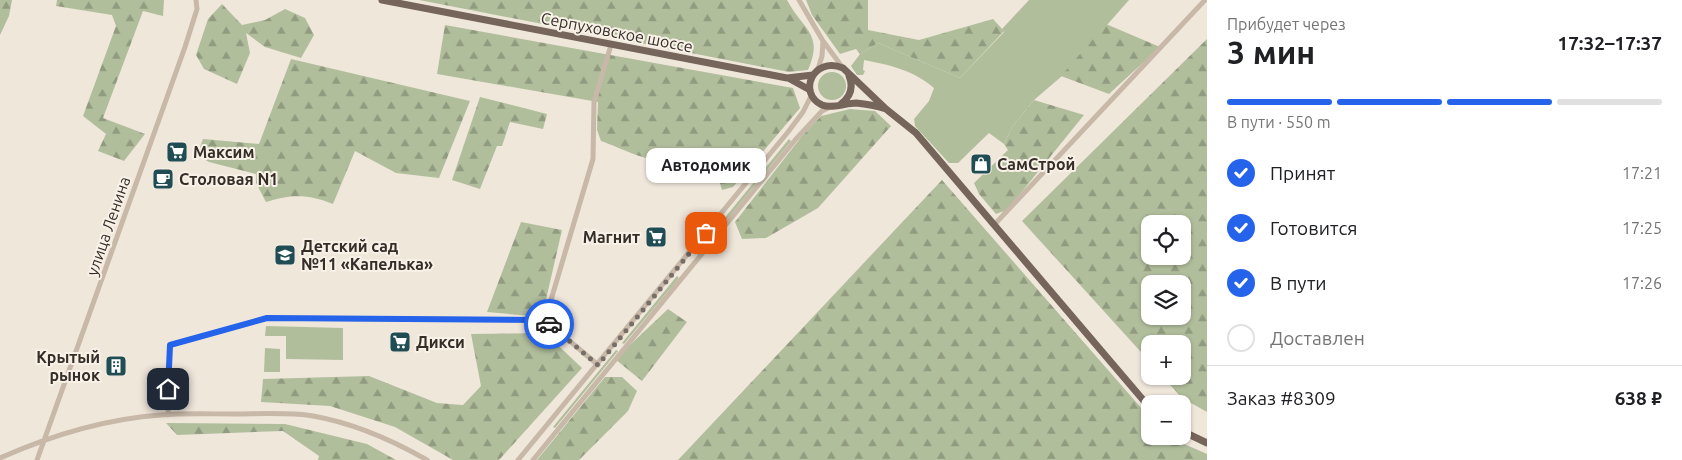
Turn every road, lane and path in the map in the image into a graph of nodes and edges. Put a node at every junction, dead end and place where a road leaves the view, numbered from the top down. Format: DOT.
graph roads {
  1 [pos="196,0"];
  2 [pos="382,0"];
  3 [pos="799,0"];
  4 [pos="1205,0"];
  5 [pos="823,41"];
  6 [pos="611,45"];
  7 [pos="846,71"];
  8 [pos="815,72"];
  9 [pos="787,78"];
  10 [pos="811,92"];
  11 [pos="840,104"];
  12 [pos="830,107"];
  13 [pos="886,110"];
  14 [pos="788,132"];
  15 [pos="796,139"];
  16 [pos="994,225"];
  17 [pos="677,270"];
  18 [pos="685,277"];
  19 [pos="545,320"];
  20 [pos="615,344"];
  21 [pos="623,349"];
  22 [pos="598,365"];
  23 [pos="1141,397"];
  24 [pos="168,415"];
  25 [pos="546,427"];
  26 [pos="554,434"];
  27 [pos="1191,435"];
  28 [pos="45,440"];
  29 [pos="1207,443"];
  30 [pos="0,458"];
  31 [pos="38,460"];
  32 [pos="427,460"];
  33 [pos="518,460"];
  34 [pos="533,460"];
  1 -- 28 [label="street, улица Ленина"];
  2 -- 6 [label="main road, Серпуховское шоссе"];
  3 -- 5 [label="street"];
  4 -- 16 [label="street"];
  5 -- 7 [label="street"];
  5 -- 8 [label="street"];
  6 -- 9 [label="main road, Серпуховское шоссе"];
  6 -- 19 [label="street"];
  7 -- 8 [label="main road"];
  7 -- 11 [label="main road"];
  7 -- 13 [label="main road"];
  8 -- 9 [label="main road"];
  8 -- 10 [label="main road"];
  9 -- 10 [label="main road"];
  10 -- 12 [label="main road"];
  10 -- 14 [label="street"];
  11 -- 12 [label="main road"];
  11 -- 13 [label="main road"];
  12 -- 15 [label="street"];
  13 -- 16 [label="main road"];
  14 -- 15 [label="street"];
  14 -- 17 [label="street"];
  15 -- 18 [label="street"];
  16 -- 23 [label="main road"];
  17 -- 18 [label="street"];
  17 -- 20 [label="street"];
  18 -- 21 [label="street"];
  19 -- 22 [label="street"];
  19 -- 24 [label="street"];
  20 -- 21 [label="street"];
  20 -- 22 [label="street"];
  21 -- 26 [label="street"];
  22 -- 25 [label="street"];
  24 -- 28 [label="street"];
  24 -- 32 [label="street"];
  25 -- 26 [label="street"];
  25 -- 33 [label="street"];
  26 -- 34 [label="street"];
  27 -- 29 [label="main road"];
  28 -- 30 [label="street"];
  28 -- 31 [label="street, улица Ленина"];
}
